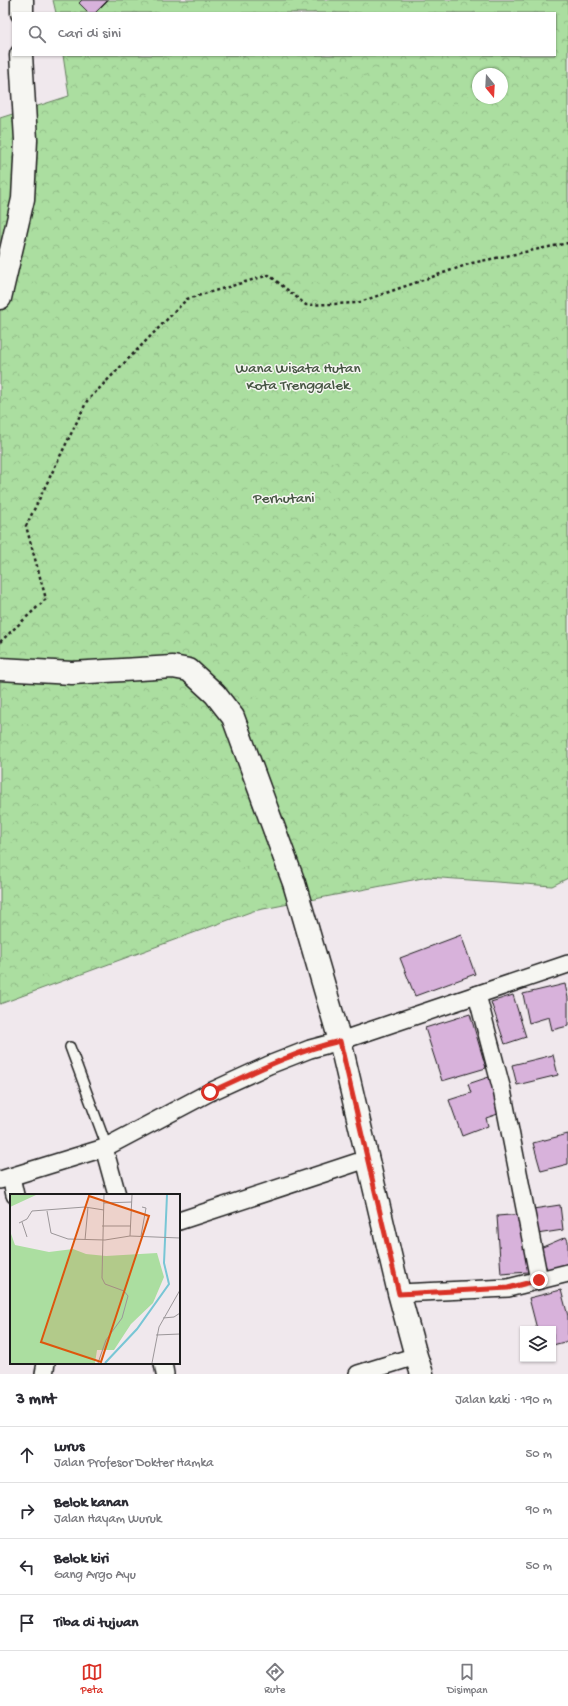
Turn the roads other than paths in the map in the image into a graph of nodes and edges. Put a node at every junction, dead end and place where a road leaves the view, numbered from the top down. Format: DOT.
graph roads {
  1 [pos="22,0"];
  2 [pos="22,12"];
  3 [pos="21,56"];
  4 [pos="0,298"];
  5 [pos="0,669"];
  6 [pos="568,964"];
  7 [pos="476,995"];
  8 [pos="340,1041"];
  9 [pos="70,1047"];
  10 [pos="106,1147"];
  11 [pos="367,1159"];
  12 [pos="6,1178"];
  13 [pos="14,1194"];
  14 [pos="117,1194"];
  15 [pos="180,1221"];
  16 [pos="568,1273"];
  17 [pos="539,1280"];
  18 [pos="399,1294"];
  19 [pos="46,1364"];
  20 [pos="163,1364"];
  21 [pos="419,1365"];
  22 [pos="44,1374"];
  23 [pos="165,1374"];
  24 [pos="358,1374"];
  1 -- 2 [label="street"];
  3 -- 4 [label="street"];
  5 -- 8 [label="street"];
  6 -- 7 [label="street"];
  7 -- 8 [label="street"];
  7 -- 17 [label="street"];
  8 -- 10 [label="street"];
  8 -- 11 [label="street"];
  9 -- 10 [label="lane"];
  10 -- 12 [label="street"];
  10 -- 14 [label="street"];
  11 -- 15 [label="street"];
  11 -- 18 [label="street"];
  12 -- 13 [label="street"];
  16 -- 17 [label="street"];
  17 -- 18 [label="street"];
  18 -- 21 [label="street"];
  19 -- 22 [label="street"];
  20 -- 23 [label="street"];
  21 -- 24 [label="street"];
}
